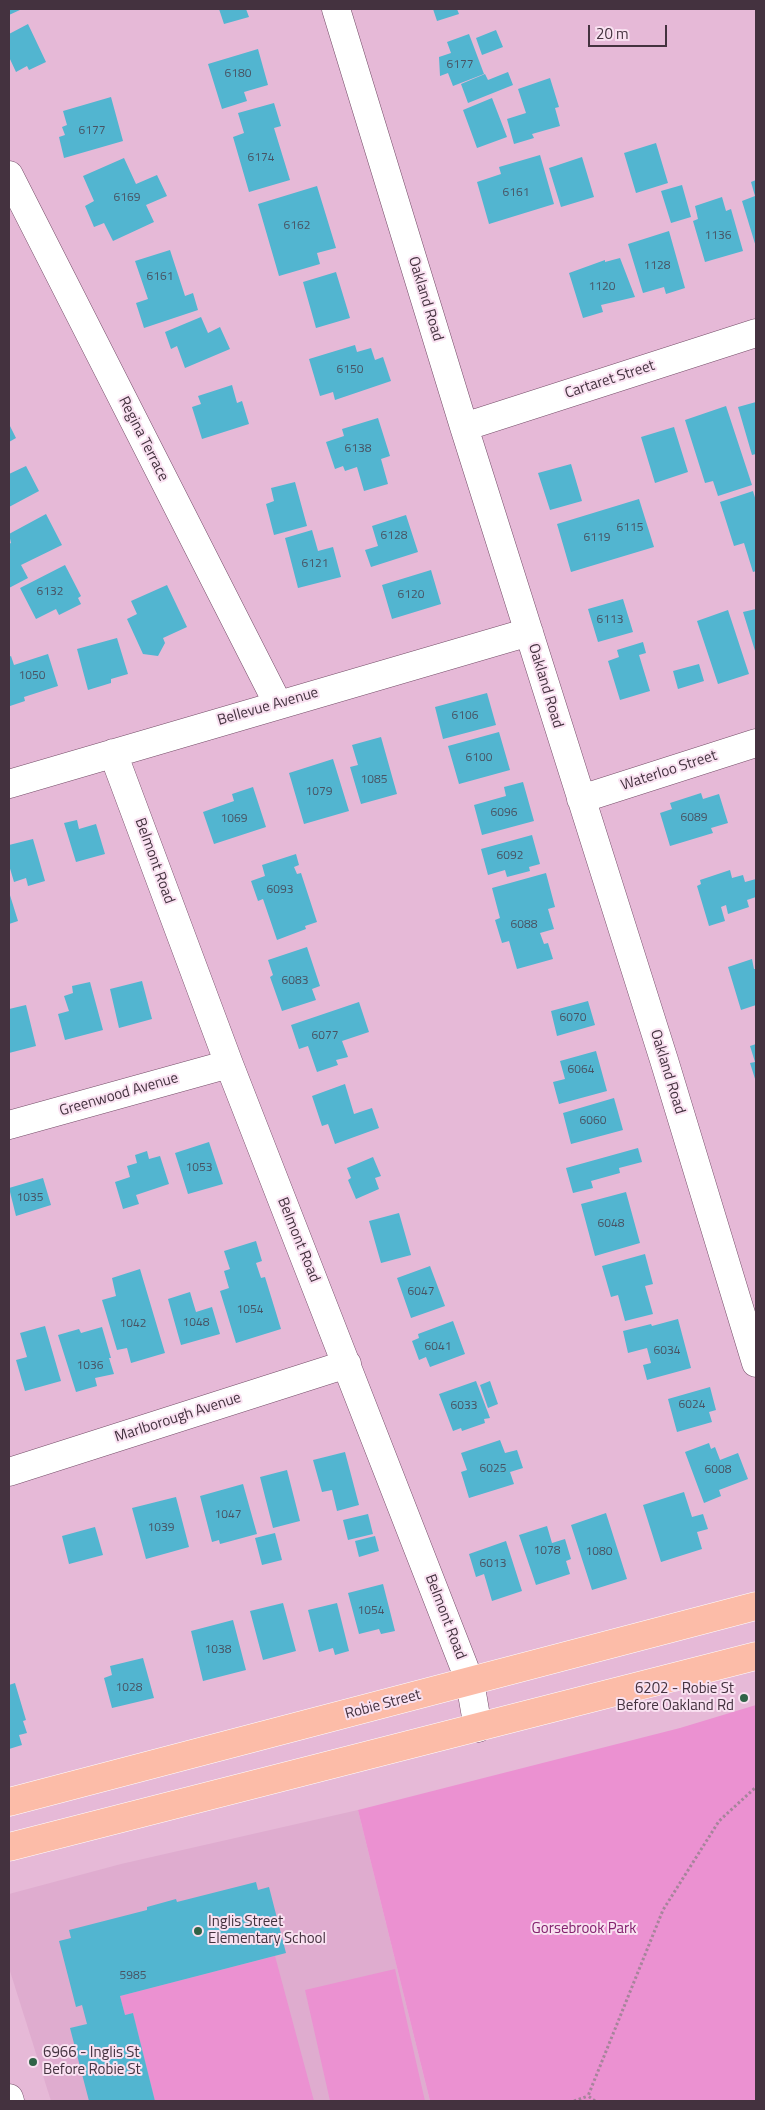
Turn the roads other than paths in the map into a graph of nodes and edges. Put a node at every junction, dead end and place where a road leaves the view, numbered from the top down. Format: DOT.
graph roads {
  1 [pos="336,9"];
  2 [pos="9,175"];
  3 [pos="756,333"];
  4 [pos="464,427"];
  5 [pos="529,632"];
  6 [pos="278,704"];
  7 [pos="756,743"];
  8 [pos="113,752"];
  9 [pos="9,784"];
  10 [pos="581,799"];
  11 [pos="229,1064"];
  12 [pos="9,1125"];
  13 [pos="756,1363"];
  14 [pos="347,1364"];
  15 [pos="9,1472"];
  16 [pos="756,1606"];
  17 [pos="756,1656"];
  18 [pos="470,1682"];
  19 [pos="478,1728"];
  20 [pos="9,1802"];
  21 [pos="9,1847"];
  1 -- 4 [label="street, Oakland Road"];
  2 -- 6 [label="street, Regina Terrace"];
  3 -- 4 [label="street, Cartaret Street"];
  4 -- 5 [label="street, Oakland Road"];
  5 -- 6 [label="street, Bellevue Avenue"];
  5 -- 10 [label="street, Oakland Road"];
  6 -- 8 [label="street, Bellevue Avenue"];
  7 -- 10 [label="street, Waterloo Street"];
  8 -- 9 [label="street, Bellevue Avenue"];
  8 -- 11 [label="street, Belmont Road"];
  10 -- 13 [label="street, Oakland Road"];
  11 -- 12 [label="street, Greenwood Avenue"];
  11 -- 14 [label="street, Belmont Road"];
  14 -- 15 [label="street, Marlborough Avenue"];
  14 -- 18 [label="street, Belmont Road"];
  16 -- 18 [label="main road, Robie Street"];
  17 -- 19 [label="main road"];
  18 -- 19 [label="street, Belmont Road"];
  18 -- 20 [label="main road, Robie Street"];
  19 -- 21 [label="main road"];
}
